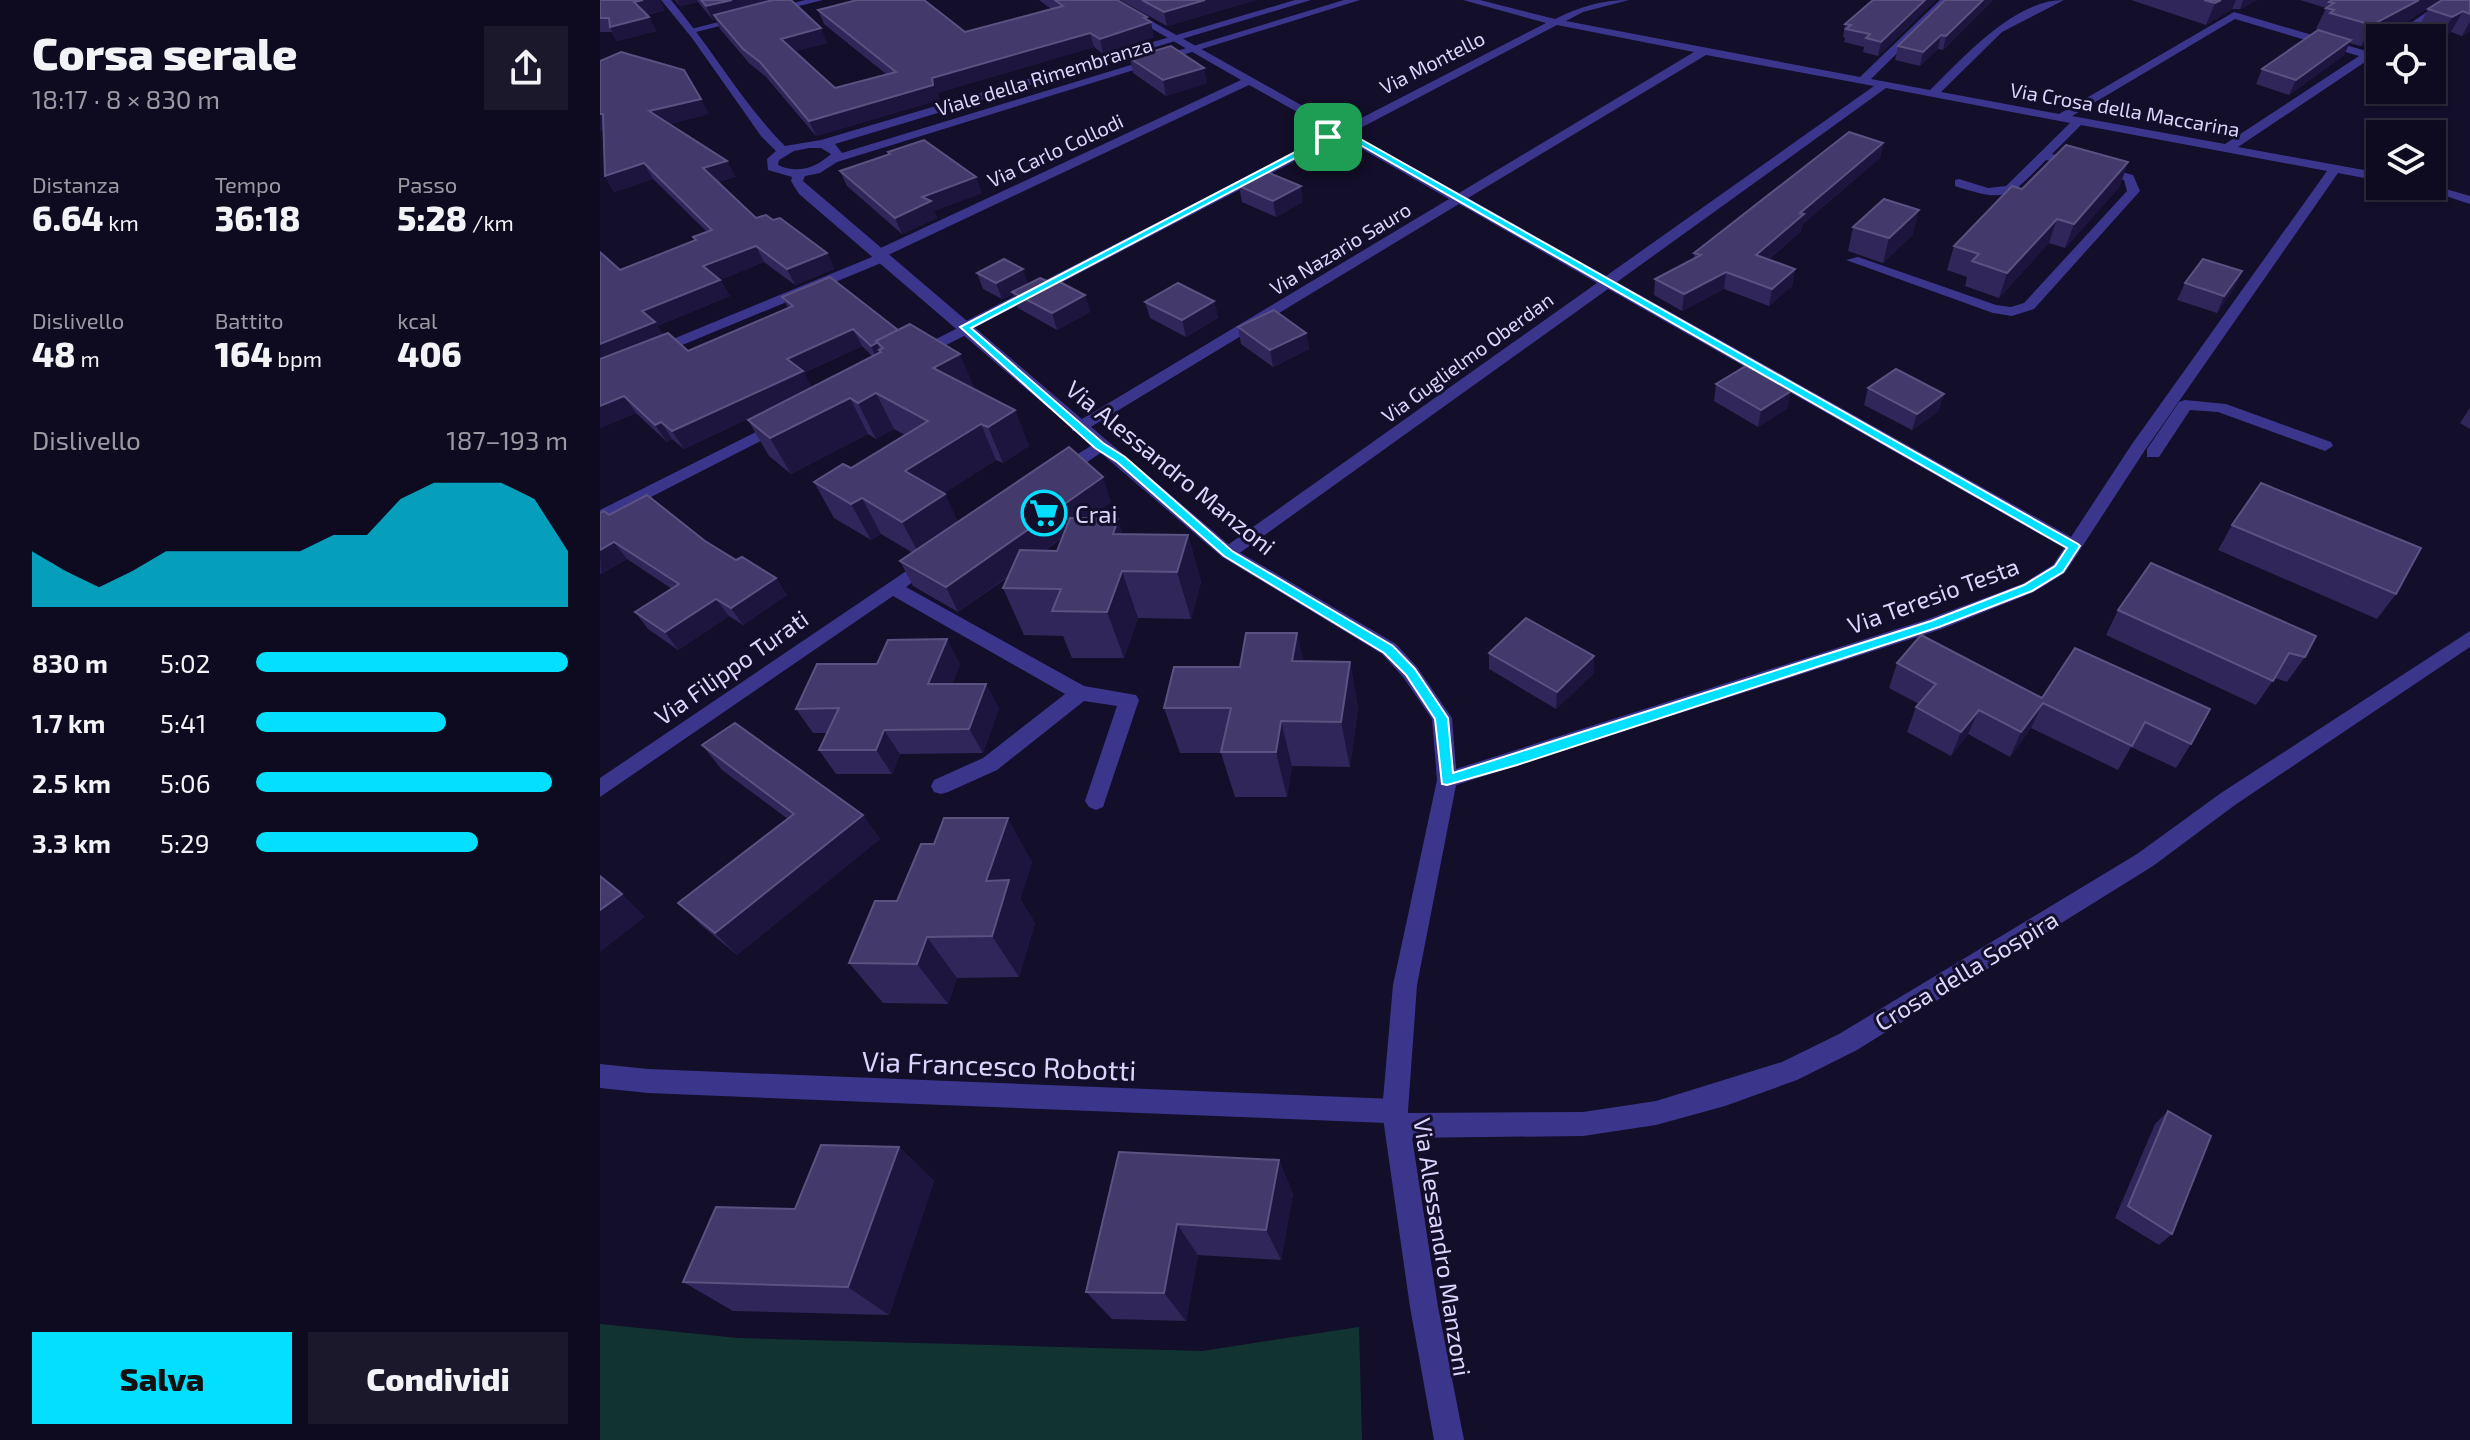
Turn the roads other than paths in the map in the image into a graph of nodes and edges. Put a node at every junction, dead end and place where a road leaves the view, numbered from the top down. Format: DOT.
graph roads {
  1 [pos="666,0"];
  2 [pos="818,0"];
  3 [pos="1107,0"];
  4 [pos="1306,0"];
  5 [pos="1355,0"];
  6 [pos="1468,0"];
  7 [pos="1624,0"];
  8 [pos="1946,0"];
  9 [pos="2059,0"];
  10 [pos="2451,0"];
  11 [pos="1556,22"];
  12 [pos="2415,24"];
  13 [pos="692,30"];
  14 [pos="1174,39"];
  15 [pos="1192,50"];
  16 [pos="1704,51"];
  17 [pos="2366,54"];
  18 [pos="2366,56"];
  19 [pos="1864,79"];
  20 [pos="1250,80"];
  21 [pos="1886,83"];
  22 [pos="1933,93"];
  23 [pos="2060,118"];
  24 [pos="2078,121"];
  25 [pos="1341,131"];
  26 [pos="822,144"];
  27 [pos="2228,148"];
  28 [pos="783,151"];
  29 [pos="2046,156"];
  30 [pos="835,159"];
  31 [pos="2336,167"];
  32 [pos="799,173"];
  33 [pos="2366,174"];
  34 [pos="1959,183"];
  35 [pos="2446,193"];
  36 [pos="1461,199"];
  37 [pos="2470,200"];
  38 [pos="879,257"];
  39 [pos="1853,260"];
  40 [pos="1608,280"];
  41 [pos="966,328"];
  42 [pos="907,360"];
  43 [pos="600,374"];
  44 [pos="795,417"];
  45 [pos="1078,428"];
  46 [pos="1099,446"];
  47 [pos="2325,446"];
  48 [pos="2153,453"];
  49 [pos="1042,484"];
  50 [pos="600,517"];
  51 [pos="2074,546"];
  52 [pos="942,553"];
  53 [pos="1228,553"];
  54 [pos="892,587"];
  55 [pos="2470,638"];
  56 [pos="1080,693"];
  57 [pos="1447,780"];
  58 [pos="941,786"];
  59 [pos="600,789"];
  60 [pos="1096,801"];
  61 [pos="600,1076"];
  62 [pos="1396,1118"];
  63 [pos="1449,1440"];
  1 -- 13 [label="street"];
  2 -- 13 [label="street"];
  3 -- 14 [label="street"];
  4 -- 14 [label="street, Viale della Rimembranza"];
  5 -- 15 [label="street, Viale della Rimembranza"];
  6 -- 11 [label="street, Via Crosa della Maccarina"];
  7 -- 11 [label="street, Via Montello"];
  8 -- 19 [label="street"];
  9 -- 22 [label="street"];
  10 -- 12 [label="street"];
  11 -- 16 [label="street, Via Crosa della Maccarina"];
  11 -- 25 [label="street, Via Montello"];
  13 -- 28 [label="street"];
  14 -- 15 [label="street"];
  14 -- 26 [label="street, Viale della Rimembranza"];
  15 -- 20 [label="street"];
  15 -- 30 [label="street, Viale della Rimembranza"];
  16 -- 19 [label="street, Via Crosa della Maccarina"];
  16 -- 36 [label="street, Via Nazario Sauro"];
  17 -- 23 [label="street"];
  18 -- 27 [label="street"];
  19 -- 21 [label="street, Via Crosa della Maccarina"];
  20 -- 25 [label="street"];
  20 -- 38 [label="street, Via Carlo Collodi"];
  21 -- 22 [label="street, Via Crosa della Maccarina"];
  21 -- 40 [label="street, Via Guglielmo Oberdan"];
  22 -- 23 [label="street, Via Crosa della Maccarina"];
  23 -- 24 [label="street, Via Crosa della Maccarina"];
  24 -- 27 [label="street, Via Crosa della Maccarina"];
  24 -- 29 [label="street"];
  25 -- 36 [label="street"];
  25 -- 41 [label="street, Via Montello"];
  26 -- 28 [label="street, Viale della Rimembranza"];
  26 -- 30 [label="street"];
  27 -- 31 [label="street, Via Crosa della Maccarina"];
  28 -- 32 [label="street"];
  29 -- 34 [label="street"];
  29 -- 39 [label="street"];
  30 -- 32 [label="street, Viale della Rimembranza"];
  31 -- 33 [label="street, Via Crosa della Maccarina"];
  31 -- 51 [label="street, Via Teresio Testa"];
  32 -- 38 [label="street, Via Alessandro Manzoni"];
  35 -- 37 [label="street"];
  36 -- 40 [label="street"];
  36 -- 45 [label="street, Via Nazario Sauro"];
  38 -- 41 [label="street, Via Alessandro Manzoni"];
  38 -- 43 [label="street, Via Carlo Collodi"];
  40 -- 51 [label="street"];
  40 -- 53 [label="street, Via Guglielmo Oberdan"];
  41 -- 42 [label="street, Via Montello"];
  41 -- 45 [label="street, Via Alessandro Manzoni"];
  44 -- 50 [label="street"];
  45 -- 46 [label="street, Via Alessandro Manzoni"];
  46 -- 49 [label="street"];
  46 -- 53 [label="street, Via Alessandro Manzoni"];
  47 -- 48 [label="street"];
  51 -- 57 [label="street, Via Teresio Testa"];
  52 -- 54 [label="street, Via Filippo Turati"];
  53 -- 57 [label="street, Via Alessandro Manzoni"];
  54 -- 56 [label="street"];
  54 -- 59 [label="street, Via Filippo Turati"];
  55 -- 62 [label="street, Crosa della Sospira"];
  56 -- 58 [label="street"];
  56 -- 60 [label="street"];
  57 -- 62 [label="street, Via Alessandro Manzoni"];
  61 -- 62 [label="street, Via Francesco Robotti"];
  62 -- 63 [label="street, Via Alessandro Manzoni"];
}
